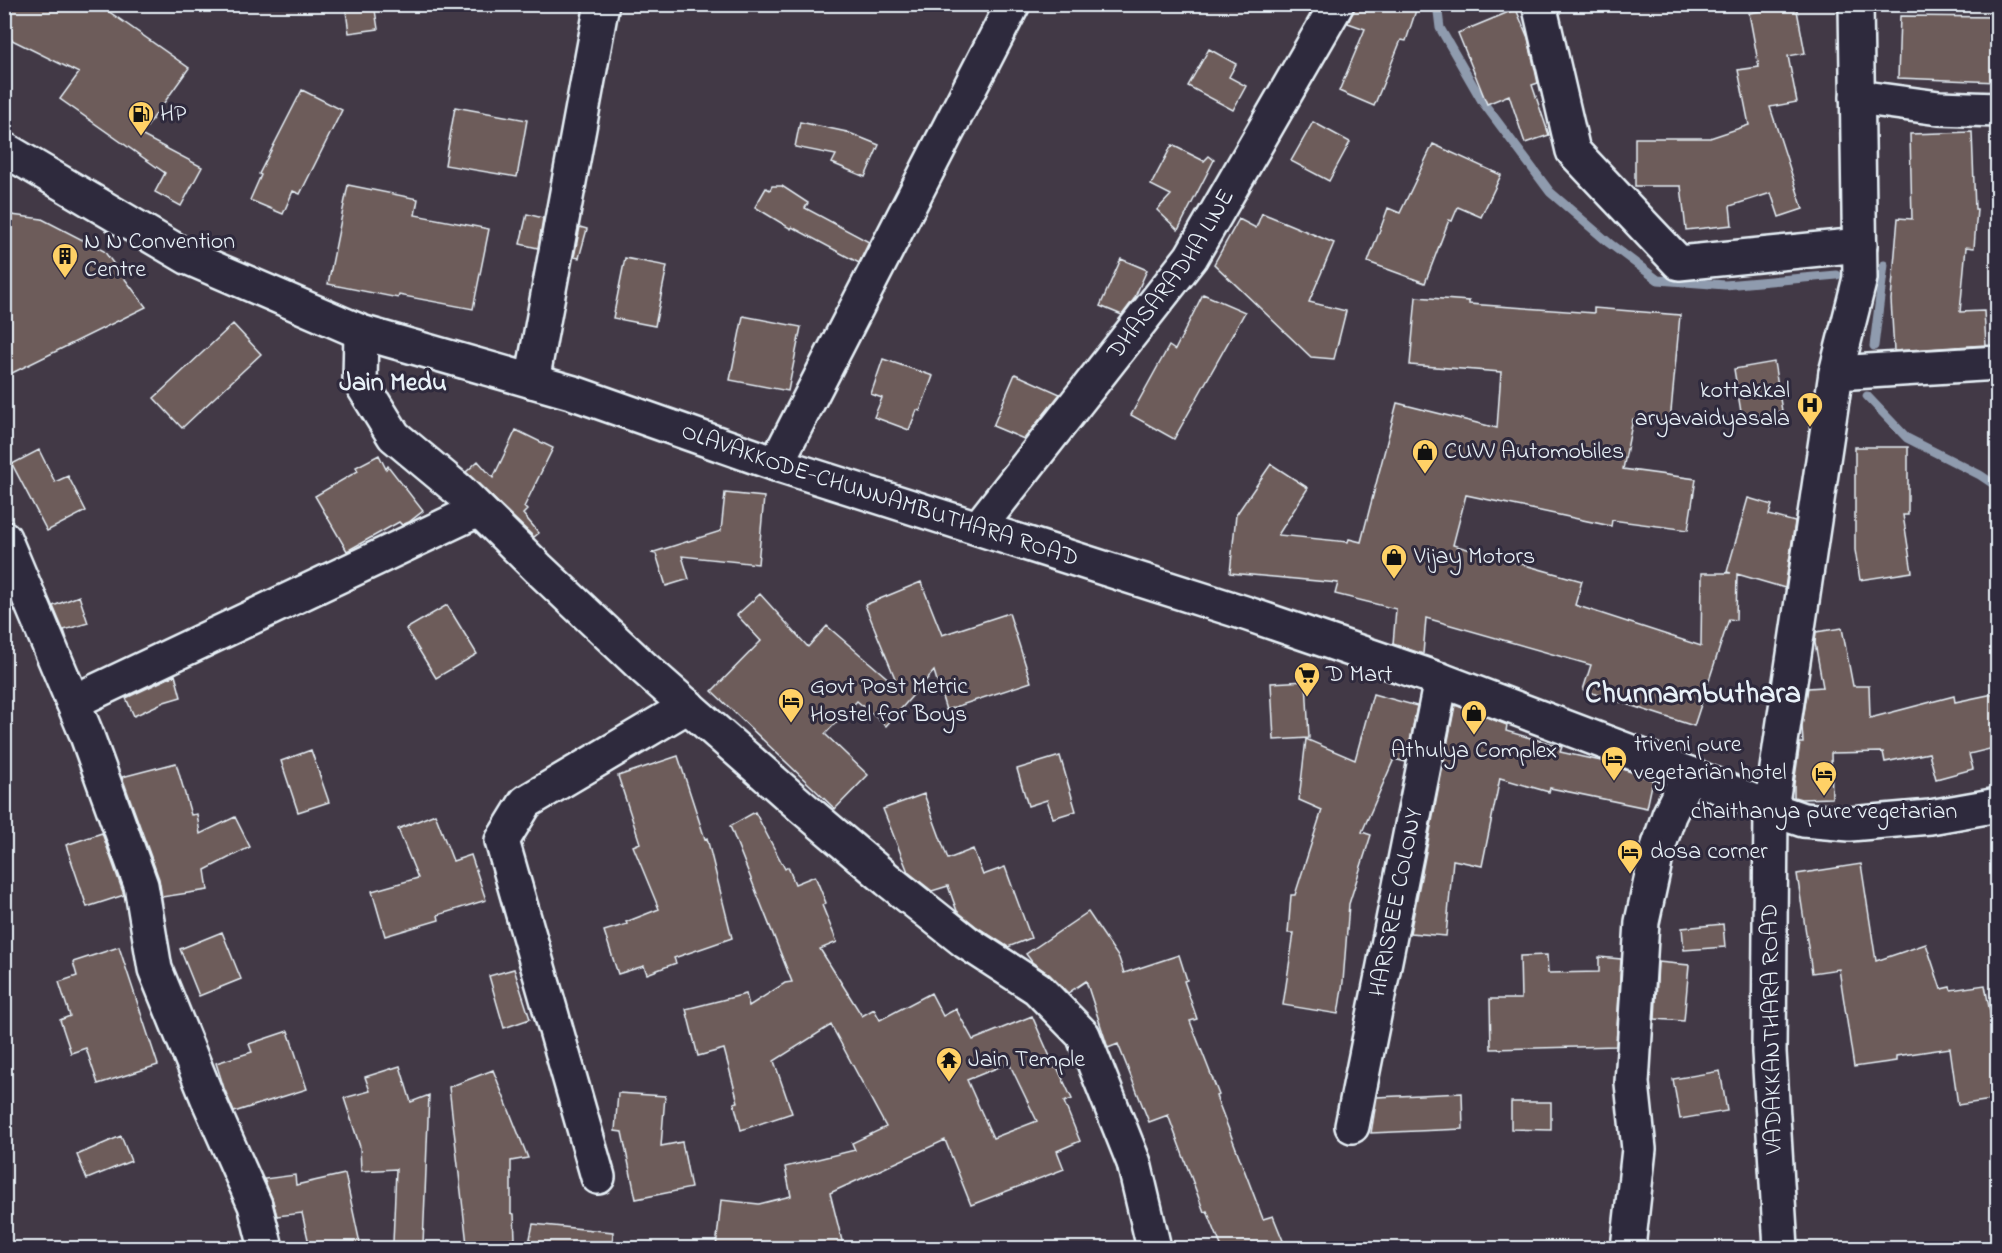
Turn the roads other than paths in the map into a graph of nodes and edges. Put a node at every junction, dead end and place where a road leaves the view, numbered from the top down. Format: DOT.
graph roads {
  1 [pos="602,4"];
  2 [pos="1013,4"];
  3 [pos="1337,4"];
  4 [pos="1539,4"];
  5 [pos="1856,4"];
  6 [pos="1857,97"];
  7 [pos="1998,110"];
  8 [pos="4,149"];
  9 [pos="1860,245"];
  10 [pos="361,332"];
  11 [pos="1998,363"];
  12 [pos="1836,373"];
  13 [pos="532,381"];
  14 [pos="776,464"];
  15 [pos="478,510"];
  16 [pos="980,527"];
  17 [pos="4,538"];
  18 [pos="1441,680"];
  19 [pos="73,702"];
  20 [pos="688,706"];
  21 [pos="1689,774"];
  22 [pos="1998,804"];
  23 [pos="1772,809"];
  24 [pos="1352,1126"];
  25 [pos="598,1177"];
  26 [pos="266,1248"];
  27 [pos="1154,1248"];
  28 [pos="1628,1248"];
  29 [pos="1781,1248"];
  1 -- 13 [label="street"];
  2 -- 14 [label="street"];
  3 -- 16 [label="street, DHASARADHA LINE"];
  4 -- 9 [label="street"];
  5 -- 6 [label="street, VADAKKANTHARA ROAD"];
  6 -- 7 [label="street"];
  6 -- 9 [label="street, VADAKKANTHARA ROAD"];
  8 -- 10 [label="street, OLAVAKKODE-CHUNNAMBUTHARA ROAD"];
  9 -- 12 [label="street, VADAKKANTHARA ROAD"];
  10 -- 13 [label="street, OLAVAKKODE-CHUNNAMBUTHARA ROAD"];
  10 -- 15 [label="street"];
  11 -- 12 [label="street"];
  12 -- 23 [label="street, VADAKKANTHARA ROAD"];
  13 -- 14 [label="street, OLAVAKKODE-CHUNNAMBUTHARA ROAD"];
  14 -- 16 [label="street, OLAVAKKODE-CHUNNAMBUTHARA ROAD"];
  15 -- 19 [label="street"];
  15 -- 20 [label="street"];
  16 -- 18 [label="street, OLAVAKKODE-CHUNNAMBUTHARA ROAD"];
  17 -- 19 [label="street"];
  18 -- 21 [label="street, OLAVAKKODE-CHUNNAMBUTHARA ROAD"];
  18 -- 24 [label="street, HARISREE COLONY"];
  19 -- 26 [label="street"];
  20 -- 25 [label="street"];
  20 -- 27 [label="street"];
  21 -- 23 [label="street, OLAVAKKODE-CHUNNAMBUTHARA ROAD"];
  21 -- 28 [label="street"];
  22 -- 23 [label="street, OLAVAKKODE-CHUNNAMBUTHARA ROAD"];
  23 -- 29 [label="street, VADAKKANTHARA ROAD"];
}
